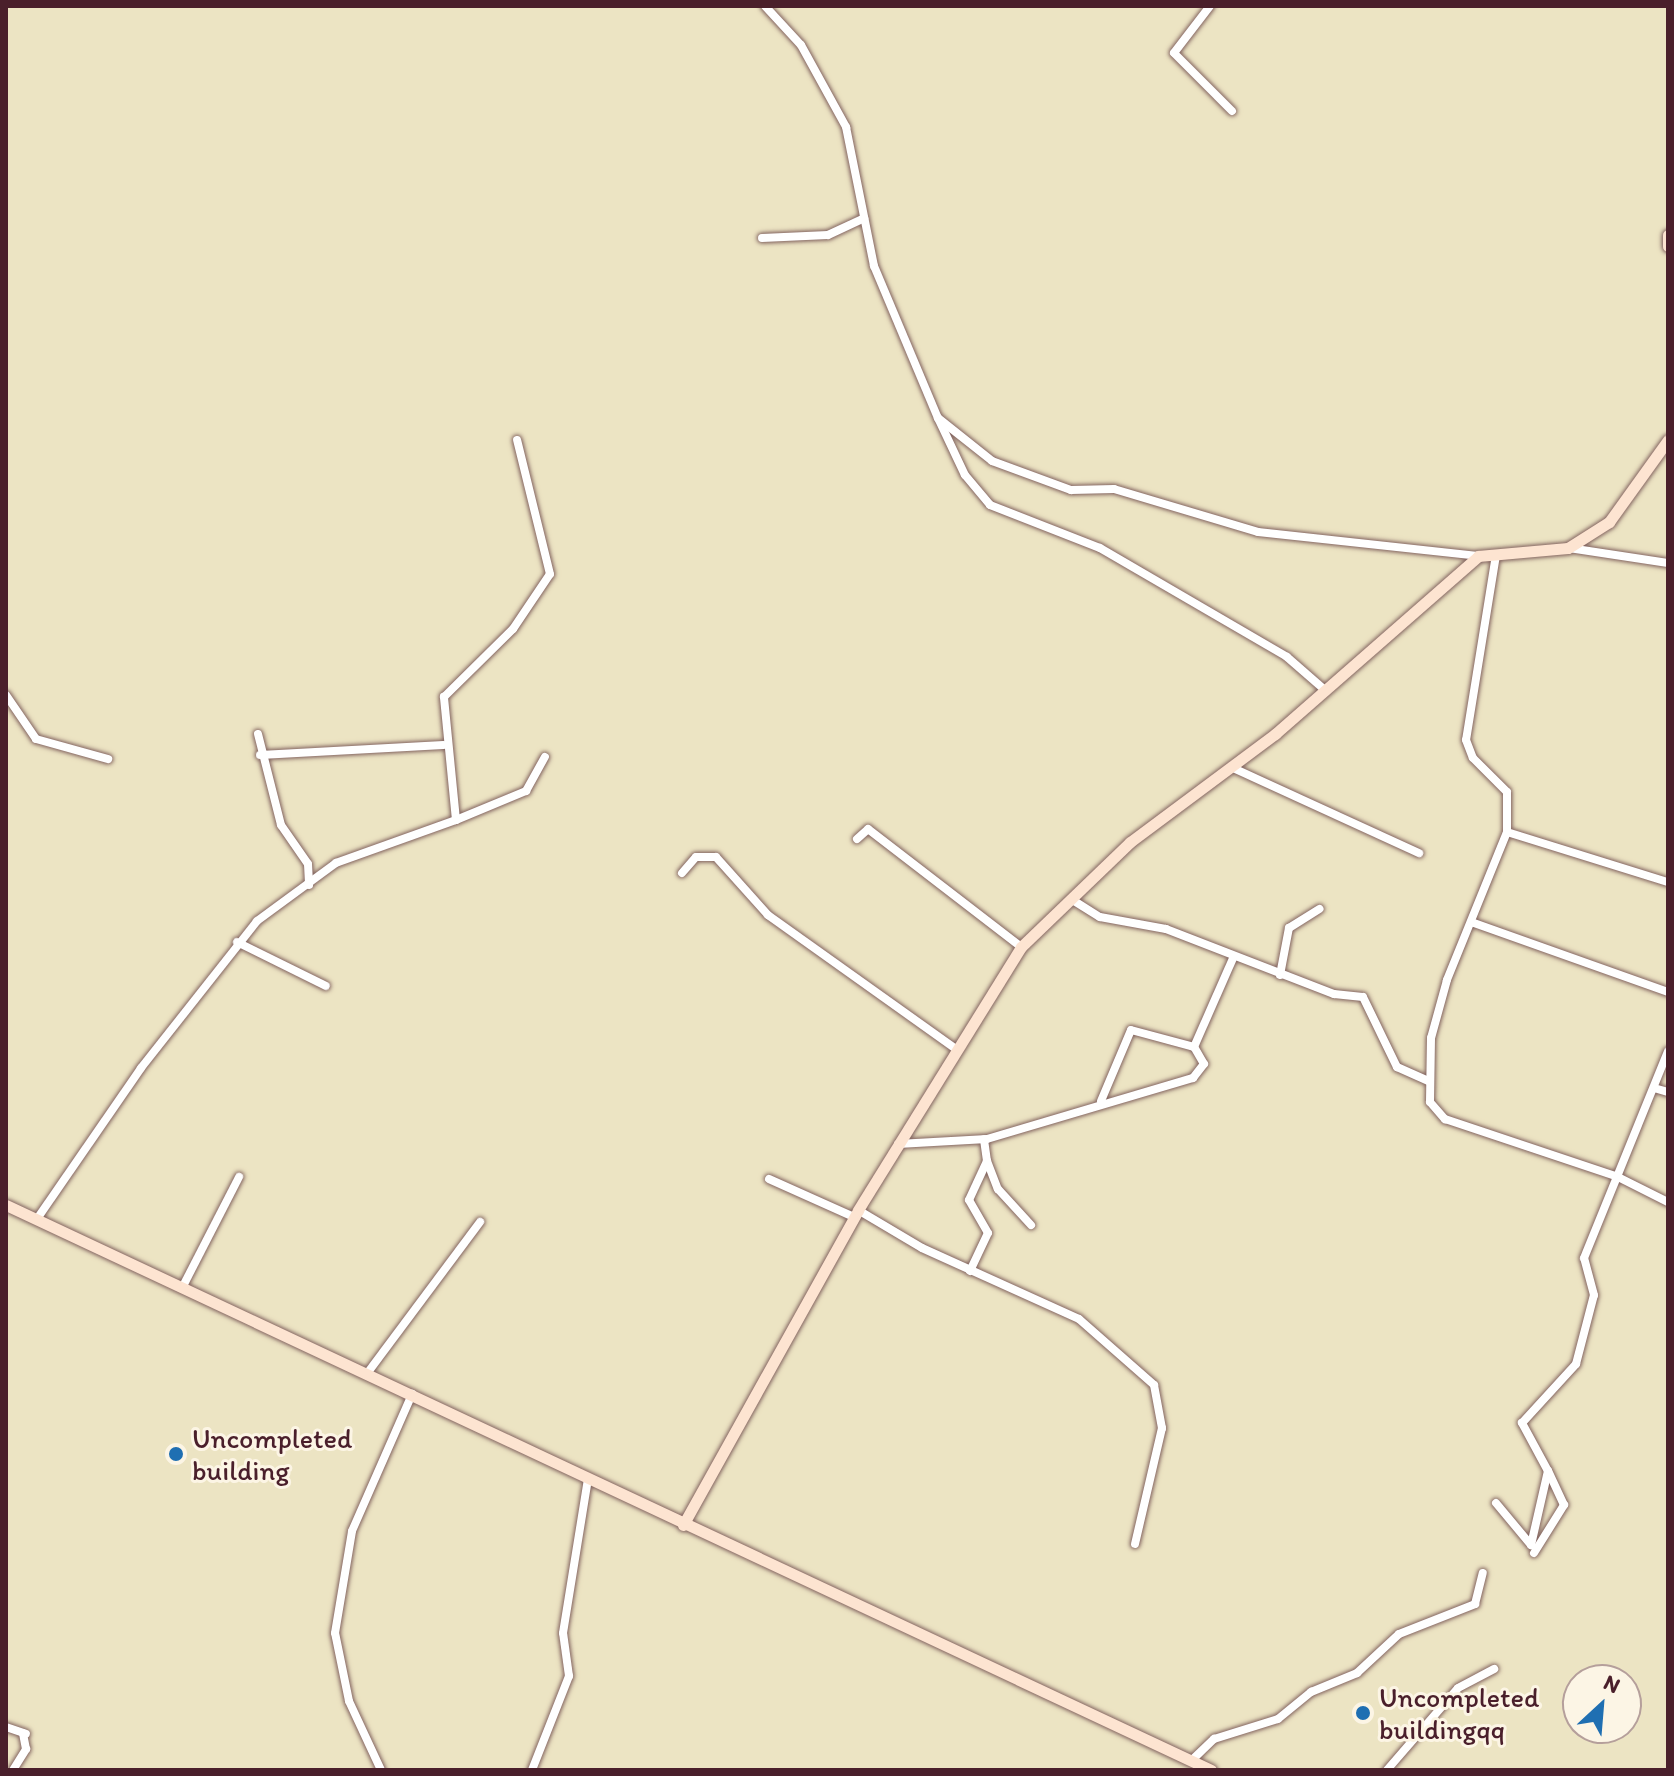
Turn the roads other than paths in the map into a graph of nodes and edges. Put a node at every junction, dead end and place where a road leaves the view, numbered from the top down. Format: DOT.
graph roads {
  1 [pos="765,6"];
  2 [pos="1210,6"];
  3 [pos="1232,111"];
  4 [pos="864,218"];
  5 [pos="1668,235"];
  6 [pos="762,238"];
  7 [pos="1668,246"];
  8 [pos="938,418"];
  9 [pos="517,440"];
  10 [pos="1668,440"];
  11 [pos="1568,548"];
  12 [pos="1496,555"];
  13 [pos="1478,556"];
  14 [pos="1668,563"];
  15 [pos="1326,691"];
  16 [pos="6,695"];
  17 [pos="258,734"];
  18 [pos="444,745"];
  19 [pos="260,755"];
  20 [pos="545,757"];
  21 [pos="108,759"];
  22 [pos="1231,767"];
  23 [pos="456,820"];
  24 [pos="1507,832"];
  25 [pos="857,839"];
  26 [pos="1419,853"];
  27 [pos="682,873"];
  28 [pos="1668,882"];
  29 [pos="309,885"];
  30 [pos="1071,899"];
  31 [pos="1320,909"];
  32 [pos="1474,923"];
  33 [pos="237,942"];
  34 [pos="1021,947"];
  35 [pos="1233,958"];
  36 [pos="1280,975"];
  37 [pos="326,986"];
  38 [pos="1668,992"];
  39 [pos="1194,1047"];
  40 [pos="957,1050"];
  41 [pos="1668,1051"];
  42 [pos="1429,1081"];
  43 [pos="1654,1088"];
  44 [pos="1668,1092"];
  45 [pos="1101,1101"];
  46 [pos="984,1139"];
  47 [pos="898,1144"];
  48 [pos="987,1161"];
  49 [pos="239,1177"];
  50 [pos="1618,1177"];
  51 [pos="769,1179"];
  52 [pos="1668,1202"];
  53 [pos="6,1205"];
  54 [pos="856,1214"];
  55 [pos="37,1219"];
  56 [pos="480,1222"];
  57 [pos="1031,1225"];
  58 [pos="970,1271"];
  59 [pos="182,1288"];
  60 [pos="366,1375"];
  61 [pos="412,1394"];
  62 [pos="1548,1471"];
  63 [pos="588,1478"];
  64 [pos="1496,1503"];
  65 [pos="683,1525"];
  66 [pos="1135,1544"];
  67 [pos="1534,1553"];
  68 [pos="1483,1573"];
  69 [pos="1494,1669"];
  70 [pos="6,1727"];
  71 [pos="1191,1761"];
  72 [pos="13,1770"];
  73 [pos="381,1770"];
  74 [pos="532,1770"];
  75 [pos="1211,1770"];
  76 [pos="1387,1770"];
  1 -- 4 [label="street"];
  2 -- 3 [label="street"];
  4 -- 6 [label="street"];
  4 -- 8 [label="street"];
  5 -- 7 [label="street"];
  8 -- 13 [label="street"];
  8 -- 15 [label="street"];
  9 -- 18 [label="street"];
  10 -- 11 [label="street"];
  11 -- 12 [label="street"];
  11 -- 14 [label="street"];
  12 -- 13 [label="street"];
  12 -- 24 [label="street"];
  13 -- 15 [label="street"];
  15 -- 22 [label="street"];
  16 -- 21 [label="street"];
  17 -- 19 [label="street"];
  18 -- 19 [label="street"];
  18 -- 23 [label="street"];
  19 -- 29 [label="street"];
  20 -- 23 [label="street"];
  22 -- 26 [label="street"];
  22 -- 30 [label="street"];
  23 -- 29 [label="street"];
  24 -- 28 [label="street"];
  24 -- 32 [label="street"];
  25 -- 34 [label="street"];
  27 -- 40 [label="street"];
  29 -- 33 [label="street"];
  30 -- 34 [label="street"];
  30 -- 35 [label="street"];
  31 -- 36 [label="street"];
  32 -- 38 [label="street"];
  32 -- 42 [label="street"];
  33 -- 37 [label="street"];
  33 -- 55 [label="street"];
  34 -- 40 [label="street"];
  35 -- 36 [label="street"];
  35 -- 39 [label="street"];
  36 -- 42 [label="street"];
  39 -- 45 [label="street"];
  39 -- 45 [label="street"];
  40 -- 47 [label="street"];
  41 -- 43 [label="street"];
  42 -- 50 [label="street"];
  43 -- 44 [label="street"];
  43 -- 50 [label="street"];
  45 -- 46 [label="street"];
  46 -- 47 [label="street"];
  46 -- 48 [label="street"];
  47 -- 54 [label="street"];
  48 -- 57 [label="street"];
  48 -- 58 [label="street"];
  49 -- 59 [label="street"];
  50 -- 52 [label="street"];
  50 -- 62 [label="street"];
  51 -- 54 [label="street"];
  53 -- 55 [label="street"];
  54 -- 58 [label="street"];
  54 -- 65 [label="street"];
  55 -- 59 [label="street"];
  56 -- 60 [label="street"];
  58 -- 66 [label="street"];
  59 -- 60 [label="street"];
  60 -- 61 [label="street"];
  61 -- 63 [label="street"];
  61 -- 73 [label="street"];
  62 -- 64 [label="street"];
  62 -- 67 [label="street"];
  63 -- 65 [label="street"];
  63 -- 74 [label="street"];
  65 -- 71 [label="street"];
  68 -- 71 [label="street"];
  69 -- 76 [label="street"];
  70 -- 72 [label="street"];
  71 -- 75 [label="street"];
}
